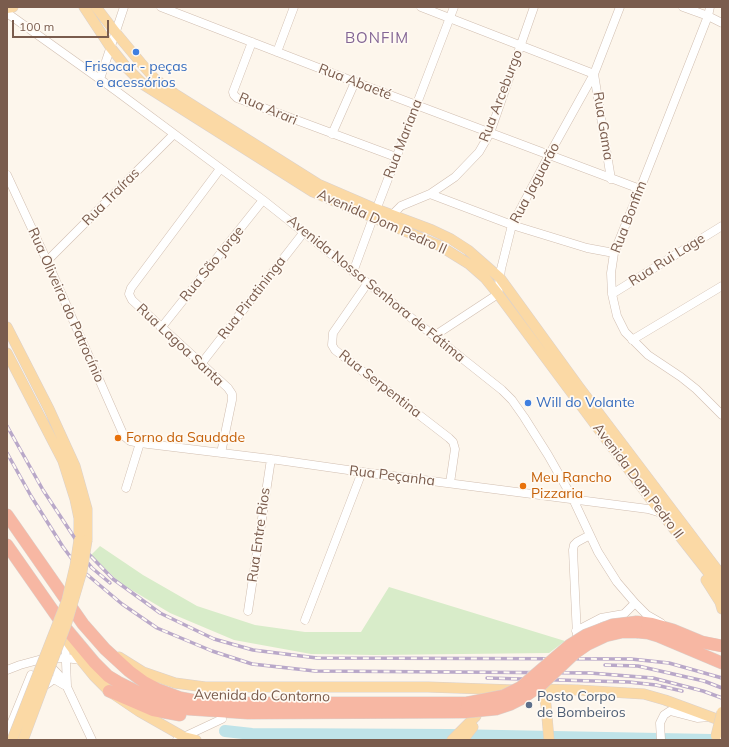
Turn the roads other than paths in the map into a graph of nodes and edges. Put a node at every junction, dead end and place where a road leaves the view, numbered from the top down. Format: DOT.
graph roads {
  1 [pos="13,7"];
  2 [pos="84,7"];
  3 [pos="96,7"];
  4 [pos="124,7"];
  5 [pos="161,7"];
  6 [pos="294,7"];
  7 [pos="421,7"];
  8 [pos="454,7"];
  9 [pos="534,7"];
  10 [pos="620,7"];
  11 [pos="683,7"];
  12 [pos="710,7"];
  13 [pos="7,8"];
  14 [pos="7,13"];
  15 [pos="708,16"];
  16 [pos="450,18"];
  17 [pos="722,23"];
  18 [pos="116,33"];
  19 [pos="252,42"];
  20 [pos="520,46"];
  21 [pos="111,48"];
  22 [pos="277,52"];
  23 [pos="594,74"];
  24 [pos="100,79"];
  25 [pos="355,82"];
  26 [pos="416,105"];
  27 [pos="490,133"];
  28 [pos="174,134"];
  29 [pos="332,134"];
  30 [pos="549,155"];
  31 [pos="396,157"];
  32 [pos="220,169"];
  33 [pos="7,175"];
  34 [pos="611,179"];
  35 [pos="640,189"];
  36 [pos="430,194"];
  37 [pos="263,200"];
  38 [pos="374,213"];
  39 [pos="393,214"];
  40 [pos="512,225"];
  41 [pos="722,226"];
  42 [pos="304,232"];
  43 [pos="614,253"];
  44 [pos="47,261"];
  45 [pos="353,272"];
  46 [pos="500,278"];
  47 [pos="368,284"];
  48 [pos="722,286"];
  49 [pos="498,294"];
  50 [pos="612,294"];
  51 [pos="7,327"];
  52 [pos="161,328"];
  53 [pos="434,336"];
  54 [pos="632,340"];
  55 [pos="7,353"];
  56 [pos="200,364"];
  57 [pos="722,415"];
  58 [pos="124,436"];
  59 [pos="140,443"];
  60 [pos="221,453"];
  61 [pos="271,459"];
  62 [pos="362,472"];
  63 [pos="450,483"];
  64 [pos="126,488"];
  65 [pos="573,500"];
  66 [pos="661,513"];
  67 [pos="7,515"];
  68 [pos="590,535"];
  69 [pos="83,540"];
  70 [pos="682,541"];
  71 [pos="7,545"];
  72 [pos="7,552"];
  73 [pos="717,577"];
  74 [pos="722,590"];
  75 [pos="635,603"];
  76 [pos="722,609"];
  77 [pos="248,611"];
  78 [pos="305,620"];
  79 [pos="638,627"];
  80 [pos="673,630"];
  81 [pos="65,639"];
  82 [pos="722,646"];
  83 [pos="105,649"];
  84 [pos="66,658"];
  85 [pos="42,659"];
  86 [pos="81,660"];
  87 [pos="722,662"];
  88 [pos="20,665"];
  89 [pos="7,670"];
  90 [pos="31,675"];
  91 [pos="47,684"];
  92 [pos="66,687"];
  93 [pos="428,687"];
  94 [pos="540,689"];
  95 [pos="507,690"];
  96 [pos="109,691"];
  97 [pos="722,712"];
  98 [pos="248,713"];
  99 [pos="711,716"];
  100 [pos="222,719"];
  101 [pos="722,721"];
  102 [pos="470,722"];
  103 [pos="722,725"];
  104 [pos="7,734"];
  105 [pos="181,738"];
  106 [pos="715,738"];
  107 [pos="12,740"];
  108 [pos="23,740"];
  109 [pos="27,740"];
  110 [pos="92,740"];
  111 [pos="196,740"];
  112 [pos="452,740"];
  113 [pos="463,740"];
  114 [pos="549,740"];
  115 [pos="661,740"];
  1 -- 13 [label="main road"];
  2 -- 21 [label="main road, Avenida Dom Pedro II"];
  3 -- 18 [label="main road, Avenida Dom Pedro II"];
  4 -- 18 [label="street"];
  5 -- 19 [label="street, Rua Abaeté"];
  6 -- 22 [label="street"];
  7 -- 16 [label="street"];
  8 -- 16 [label="street, Rua Mariana"];
  9 -- 20 [label="street, Rua Arceburgo"];
  10 -- 23 [label="street, Rua Jaguarão"];
  11 -- 15 [label="street"];
  12 -- 15 [label="street, Rua Bonfim"];
  14 -- 24 [label="street, Avenida Nossa Senhora de Fátima"];
  15 -- 17 [label="street"];
  15 -- 35 [label="street, Rua Bonfim"];
  16 -- 20 [label="street"];
  16 -- 26 [label="street, Rua Mariana"];
  18 -- 21 [label="street"];
  18 -- 38 [label="main road, Avenida Dom Pedro II"];
  19 -- 22 [label="street, Rua Abaeté"];
  19 -- 29 [label="street, Rua Arari"];
  20 -- 23 [label="street"];
  20 -- 27 [label="street, Rua Arceburgo"];
  21 -- 24 [label="street"];
  21 -- 38 [label="main road, Avenida Dom Pedro II"];
  22 -- 25 [label="street, Rua Abaeté"];
  23 -- 30 [label="street, Rua Jaguarão"];
  23 -- 34 [label="street, Rua Gama"];
  24 -- 28 [label="street, Avenida Nossa Senhora de Fátima"];
  25 -- 26 [label="street, Rua Abaeté"];
  25 -- 29 [label="street"];
  26 -- 27 [label="street, Rua Abaeté"];
  26 -- 31 [label="street, Rua Mariana"];
  27 -- 30 [label="street, Rua Abaeté"];
  27 -- 36 [label="street, Rua Arceburgo"];
  28 -- 32 [label="street, Avenida Nossa Senhora de Fátima"];
  28 -- 44 [label="street, Rua Traíras"];
  29 -- 31 [label="street, Rua Arari"];
  30 -- 34 [label="street, Rua Abaeté"];
  30 -- 40 [label="street, Rua Jaguarão"];
  31 -- 38 [label="street, Rua Mariana"];
  32 -- 37 [label="street, Avenida Nossa Senhora de Fátima"];
  32 -- 52 [label="street, Rua Lagoa Santa"];
  33 -- 44 [label="street, Rua Oliveira do Patrocínio"];
  34 -- 35 [label="street, Rua Abaeté"];
  35 -- 43 [label="street, Rua Bonfim"];
  36 -- 39 [label="street, Rua Arceburgo"];
  36 -- 40 [label="street"];
  37 -- 42 [label="street, Avenida Nossa Senhora de Fátima"];
  37 -- 52 [label="street, Rua São Jorge"];
  38 -- 39 [label="main road, Avenida Dom Pedro II"];
  38 -- 45 [label="street, Rua Mariana"];
  38 -- 49 [label="main road, Avenida Dom Pedro II"];
  39 -- 46 [label="main road, Avenida Dom Pedro II"];
  40 -- 43 [label="street"];
  40 -- 46 [label="street, Rua Jaguarão"];
  41 -- 50 [label="street, Rua Rui Lage"];
  42 -- 45 [label="street, Avenida Nossa Senhora de Fátima"];
  42 -- 56 [label="street, Rua Piratininga"];
  43 -- 50 [label="street, Rua Bonfim"];
  44 -- 58 [label="street, Rua Oliveira do Patrocínio"];
  45 -- 47 [label="street, Avenida Nossa Senhora de Fátima"];
  46 -- 49 [label="street, Rua Jaguarão"];
  46 -- 73 [label="main road, Avenida Dom Pedro II"];
  47 -- 53 [label="street, Avenida Nossa Senhora de Fátima"];
  47 -- 63 [label="street, Rua Serpentina"];
  48 -- 54 [label="street"];
  49 -- 53 [label="street"];
  49 -- 66 [label="main road, Avenida Dom Pedro II"];
  50 -- 54 [label="street, Rua Bonfim"];
  51 -- 69 [label="main road"];
  52 -- 56 [label="street, Rua Lagoa Santa"];
  53 -- 65 [label="street, Avenida Nossa Senhora de Fátima"];
  54 -- 57 [label="street, Rua Bonfim"];
  55 -- 69 [label="main road"];
  56 -- 60 [label="street, Rua Lagoa Santa"];
  58 -- 59 [label="street, Rua Peçanha"];
  59 -- 60 [label="street, Rua Peçanha"];
  59 -- 64 [label="street"];
  60 -- 61 [label="street, Rua Peçanha"];
  61 -- 62 [label="street, Rua Peçanha"];
  61 -- 77 [label="street, Rua Entre Rios"];
  62 -- 63 [label="street, Rua Peçanha"];
  62 -- 78 [label="street"];
  63 -- 65 [label="street, Rua Peçanha"];
  65 -- 66 [label="street, Rua Peçanha"];
  65 -- 68 [label="street, Avenida Nossa Senhora de Fátima"];
  66 -- 70 [label="main road, Avenida Dom Pedro II"];
  67 -- 83 [label="highway, Avenida do Contorno"];
  68 -- 75 [label="street, Avenida Nossa Senhora de Fátima"];
  68 -- 75 [label="street"];
  69 -- 107 [label="main road, bridge"];
  69 -- 108 [label="main road, bridge"];
  70 -- 73 [label="main road, Avenida Dom Pedro II"];
  70 -- 76 [label="main road"];
  71 -- 98 [label="highway, Avenida do Contorno"];
  72 -- 81 [label="main road"];
  73 -- 74 [label="main road"];
  75 -- 80 [label="street, Avenida Nossa Senhora de Fátima"];
  79 -- 80 [label="highway, Avenida do Contorno"];
  79 -- 87 [label="highway, Avenida do Contorno"];
  79 -- 102 [label="highway, Avenida do Contorno, bridge"];
  80 -- 82 [label="highway, Avenida do Contorno"];
  81 -- 84 [label="street"];
  81 -- 86 [label="main road"];
  83 -- 93 [label="main road, Avenida do Contorno"];
  83 -- 102 [label="highway, Avenida do Contorno"];
  84 -- 85 [label="street"];
  84 -- 86 [label="street"];
  84 -- 92 [label="street"];
  85 -- 88 [label="street"];
  85 -- 92 [label="street"];
  86 -- 96 [label="main road"];
  88 -- 89 [label="street"];
  88 -- 90 [label="street"];
  90 -- 91 [label="street"];
  90 -- 104 [label="street"];
  91 -- 92 [label="street"];
  91 -- 109 [label="street"];
  92 -- 110 [label="street"];
  93 -- 95 [label="main road, Avenida do Contorno"];
  93 -- 102 [label="main road"];
  94 -- 95 [label="main road, Avenida do Contorno"];
  94 -- 99 [label="main road, Avenida do Contorno"];
  94 -- 114 [label="main road"];
  95 -- 102 [label="main road"];
  96 -- 100 [label="highway"];
  96 -- 105 [label="main road"];
  97 -- 106 [label="main road, bridge"];
  98 -- 100 [label="highway"];
  98 -- 102 [label="highway, Avenida do Contorno"];
  99 -- 101 [label="main road, Avenida do Contorno"];
  99 -- 115 [label="street"];
  100 -- 105 [label="street"];
  102 -- 112 [label="main road"];
  102 -- 113 [label="main road"];
  103 -- 106 [label="main road, bridge"];
  105 -- 111 [label="main road"];
}
